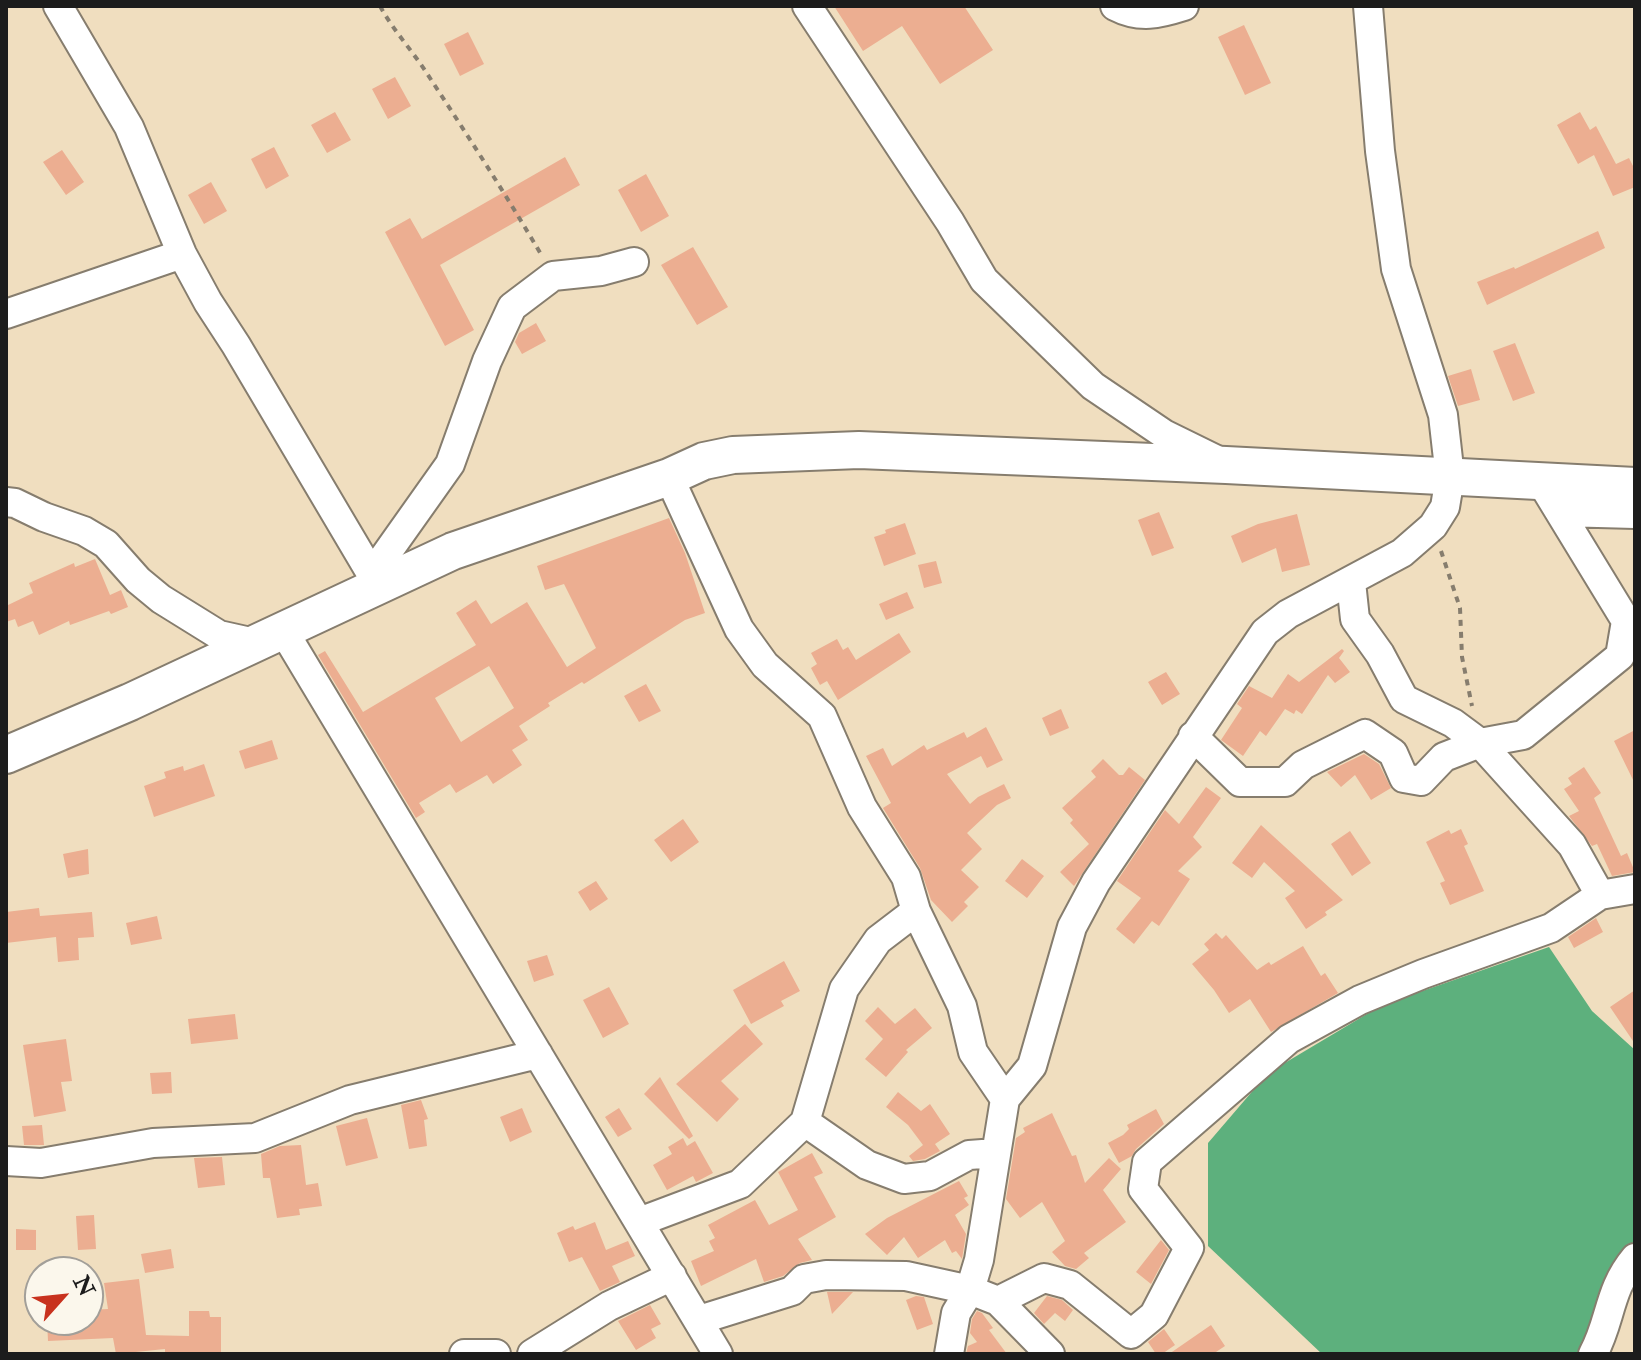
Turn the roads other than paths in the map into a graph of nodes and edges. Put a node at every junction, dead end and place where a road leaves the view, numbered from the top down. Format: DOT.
graph roads {
  1 [pos="58,6"];
  2 [pos="807,6"];
  3 [pos="1115,6"];
  4 [pos="1184,6"];
  5 [pos="1368,6"];
  6 [pos="182,254"];
  7 [pos="634,262"];
  8 [pos="6,314"];
  9 [pos="1226,465"];
  10 [pos="669,477"];
  11 [pos="1450,477"];
  12 [pos="1540,480"];
  13 [pos="1635,486"];
  14 [pos="6,502"];
  15 [pos="1561,512"];
  16 [pos="1635,514"];
  17 [pos="375,579"];
  18 [pos="1351,582"];
  19 [pos="1630,632"];
  20 [pos="269,636"];
  21 [pos="1193,736"];
  22 [pos="1480,743"];
  23 [pos="6,755"];
  24 [pos="1635,889"];
  25 [pos="1600,895"];
  26 [pos="916,911"];
  27 [pos="538,1054"];
  28 [pos="1005,1099"];
  29 [pos="805,1122"];
  30 [pos="996,1153"];
  31 [pos="6,1161"];
  32 [pos="639,1222"];
  33 [pos="1635,1258"];
  34 [pos="672,1276"];
  35 [pos="970,1290"];
  36 [pos="998,1301"];
  37 [pos="699,1320"];
  38 [pos="464,1354"];
  39 [pos="496,1354"];
  40 [pos="532,1354"];
  41 [pos="718,1354"];
  42 [pos="949,1354"];
  43 [pos="1050,1354"];
  44 [pos="1593,1354"];
  1 -- 6 [label="street"];
  2 -- 9 [label="street"];
  3 -- 4 [label="street"];
  5 -- 11 [label="street"];
  6 -- 8 [label="street"];
  6 -- 17 [label="street"];
  7 -- 17 [label="street"];
  9 -- 10 [label="main road"];
  9 -- 11 [label="main road"];
  10 -- 17 [label="main road"];
  10 -- 26 [label="street"];
  11 -- 12 [label="main road"];
  11 -- 18 [label="street"];
  12 -- 13 [label="main road"];
  12 -- 15 [label="street"];
  14 -- 20 [label="street"];
  15 -- 16 [label="street"];
  15 -- 19 [label="street"];
  17 -- 20 [label="main road"];
  18 -- 21 [label="street"];
  18 -- 22 [label="street"];
  19 -- 22 [label="street"];
  20 -- 23 [label="main road"];
  20 -- 27 [label="street"];
  21 -- 22 [label="street"];
  21 -- 28 [label="street"];
  22 -- 25 [label="street"];
  24 -- 25 [label="street"];
  25 -- 36 [label="street"];
  26 -- 28 [label="street"];
  26 -- 29 [label="street"];
  27 -- 31 [label="street"];
  27 -- 32 [label="street"];
  28 -- 30 [label="street"];
  29 -- 30 [label="street"];
  29 -- 32 [label="street"];
  30 -- 35 [label="street"];
  32 -- 34 [label="street"];
  33 -- 44 [label="street"];
  34 -- 37 [label="street"];
  34 -- 40 [label="street"];
  35 -- 36 [label="street"];
  35 -- 37 [label="street"];
  35 -- 42 [label="street"];
  36 -- 43 [label="street"];
  37 -- 41 [label="street"];
  38 -- 39 [label="street"];
}
